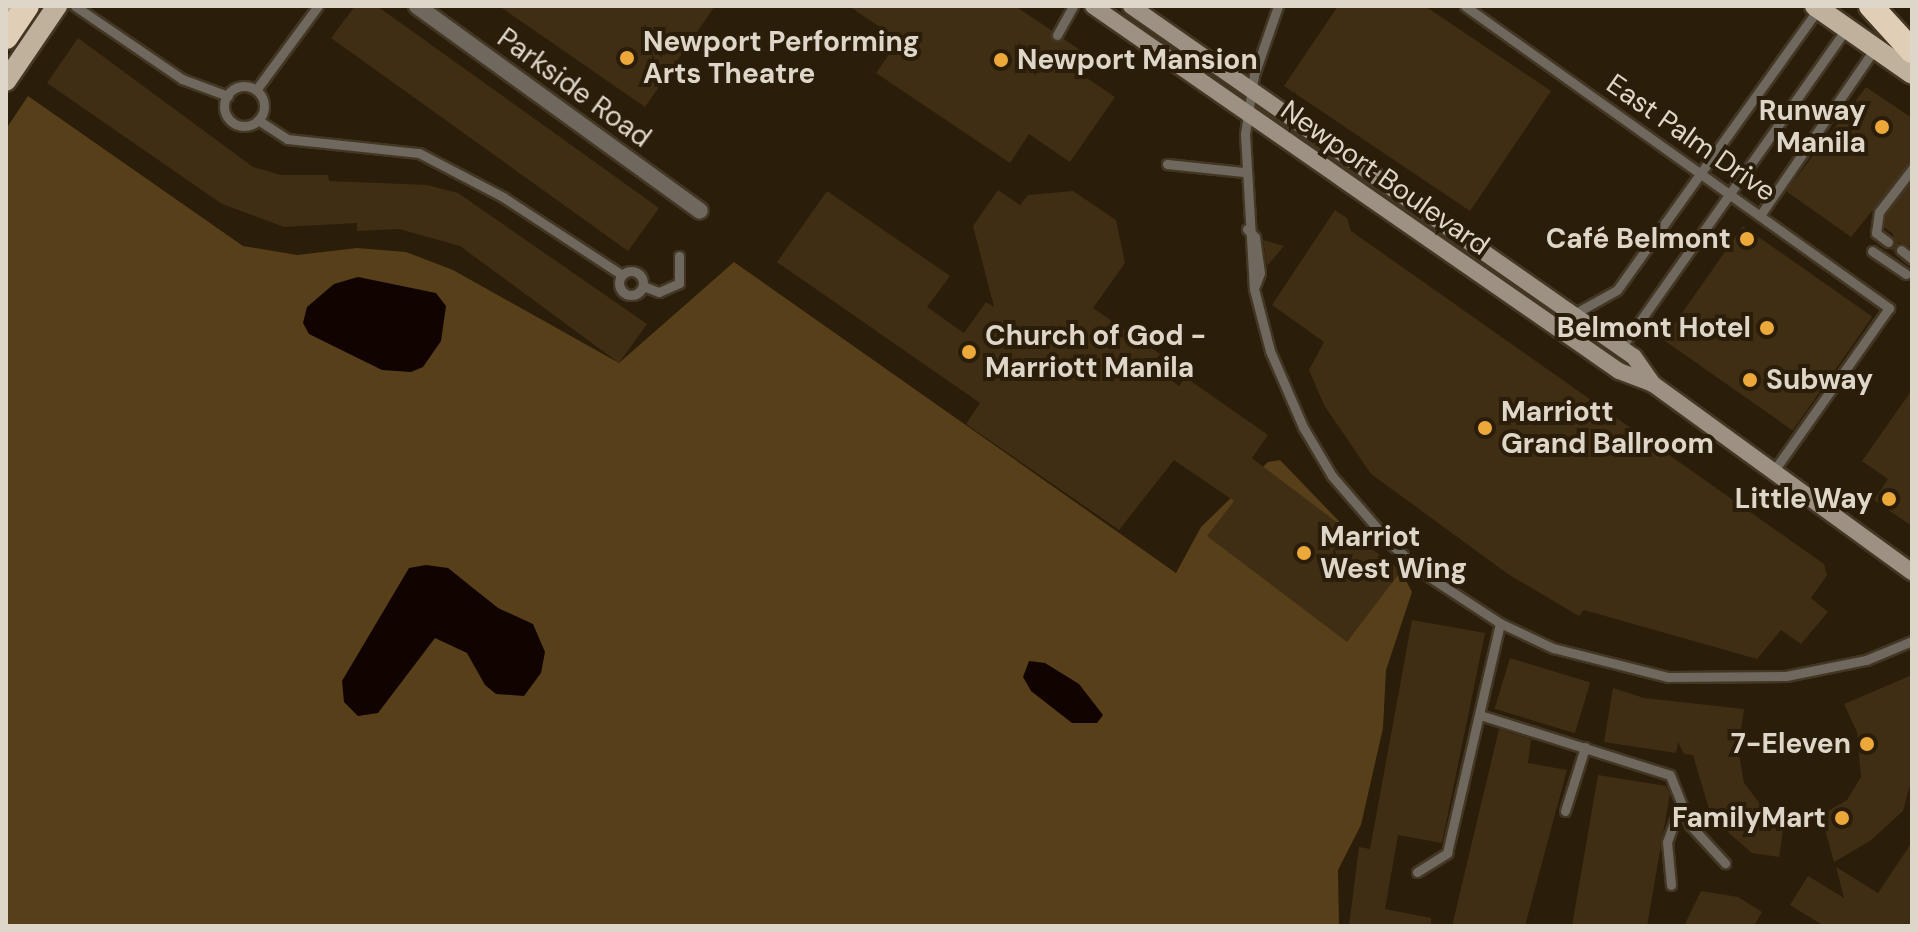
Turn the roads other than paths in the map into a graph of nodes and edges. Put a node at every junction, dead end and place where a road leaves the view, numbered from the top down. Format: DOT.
graph roads {
  1 [pos="57,6"];
  2 [pos="75,6"];
  3 [pos="318,6"];
  4 [pos="417,6"];
  5 [pos="1073,6"];
  6 [pos="1093,6"];
  7 [pos="1278,6"];
  8 [pos="1465,6"];
  9 [pos="1871,6"];
  10 [pos="1881,6"];
  11 [pos="1133,7"];
  12 [pos="1817,7"];
  13 [pos="1121,25"];
  14 [pos="1912,26"];
  15 [pos="1846,29"];
  16 [pos="1057,35"];
  17 [pos="1875,48"];
  18 [pos="1912,51"];
  19 [pos="1912,74"];
  20 [pos="6,81"];
  21 [pos="1251,88"];
  22 [pos="256,90"];
  23 [pos="228,96"];
  24 [pos="1247,115"];
  25 [pos="258,120"];
  26 [pos="1167,164"];
  27 [pos="1912,169"];
  28 [pos="1244,172"];
  29 [pos="1704,173"];
  30 [pos="1732,193"];
  31 [pos="700,211"];
  32 [pos="1761,214"];
  33 [pos="1888,242"];
  34 [pos="1901,250"];
  35 [pos="1872,251"];
  36 [pos="679,256"];
  37 [pos="1912,259"];
  38 [pos="1906,274"];
  39 [pos="622,275"];
  40 [pos="643,286"];
  41 [pos="1574,314"];
  42 [pos="1621,348"];
  43 [pos="1653,384"];
  44 [pos="1772,473"];
  45 [pos="1912,572"];
  46 [pos="1500,623"];
  47 [pos="1912,641"];
  48 [pos="1480,715"];
  49 [pos="1585,747"];
  50 [pos="1680,807"];
  51 [pos="1565,811"];
  52 [pos="1725,863"];
  53 [pos="1417,872"];
  54 [pos="1671,885"];
  1 -- 20 [label="main road"];
  2 -- 23 [label="lane"];
  3 -- 22 [label="lane"];
  4 -- 31 [label="street, Parkside Road"];
  5 -- 16 [label="lane"];
  6 -- 13 [label="street, Newport Boulevard"];
  7 -- 21 [label="lane"];
  8 -- 29 [label="lane, East Palm Drive"];
  9 -- 18 [label="highway"];
  10 -- 14 [label="highway"];
  11 -- 13 [label="lane"];
  11 -- 21 [label="street, Newport Boulevard"];
  12 -- 15 [label="main road"];
  12 -- 29 [label="lane"];
  13 -- 24 [label="street, Newport Boulevard"];
  15 -- 17 [label="main road"];
  15 -- 30 [label="lane"];
  17 -- 19 [label="main road"];
  17 -- 32 [label="lane"];
  21 -- 24 [label="lane"];
  21 -- 41 [label="street, Newport Boulevard"];
  22 -- 23 [label="lane"];
  22 -- 25 [label="lane"];
  23 -- 25 [label="lane"];
  24 -- 28 [label="lane"];
  24 -- 43 [label="street, Newport Boulevard"];
  25 -- 39 [label="lane"];
  26 -- 28 [label="lane"];
  27 -- 33 [label="lane"];
  28 -- 46 [label="lane"];
  29 -- 30 [label="lane, East Palm Drive"];
  29 -- 41 [label="lane"];
  30 -- 32 [label="lane, East Palm Drive"];
  30 -- 42 [label="lane"];
  32 -- 44 [label="lane, East Palm Drive"];
  34 -- 37 [label="lane"];
  35 -- 38 [label="lane"];
  36 -- 40 [label="lane"];
  39 -- 40 [label="lane"];
  39 -- 40 [label="lane"];
  41 -- 42 [label="street, Newport Boulevard"];
  42 -- 43 [label="street, Newport Boulevard"];
  43 -- 44 [label="street, Newport Boulevard"];
  44 -- 45 [label="street, Newport Boulevard"];
  46 -- 47 [label="lane"];
  46 -- 48 [label="lane"];
  48 -- 49 [label="lane"];
  48 -- 53 [label="lane"];
  49 -- 50 [label="lane"];
  49 -- 51 [label="lane"];
  50 -- 52 [label="lane"];
  50 -- 54 [label="lane"];
}
